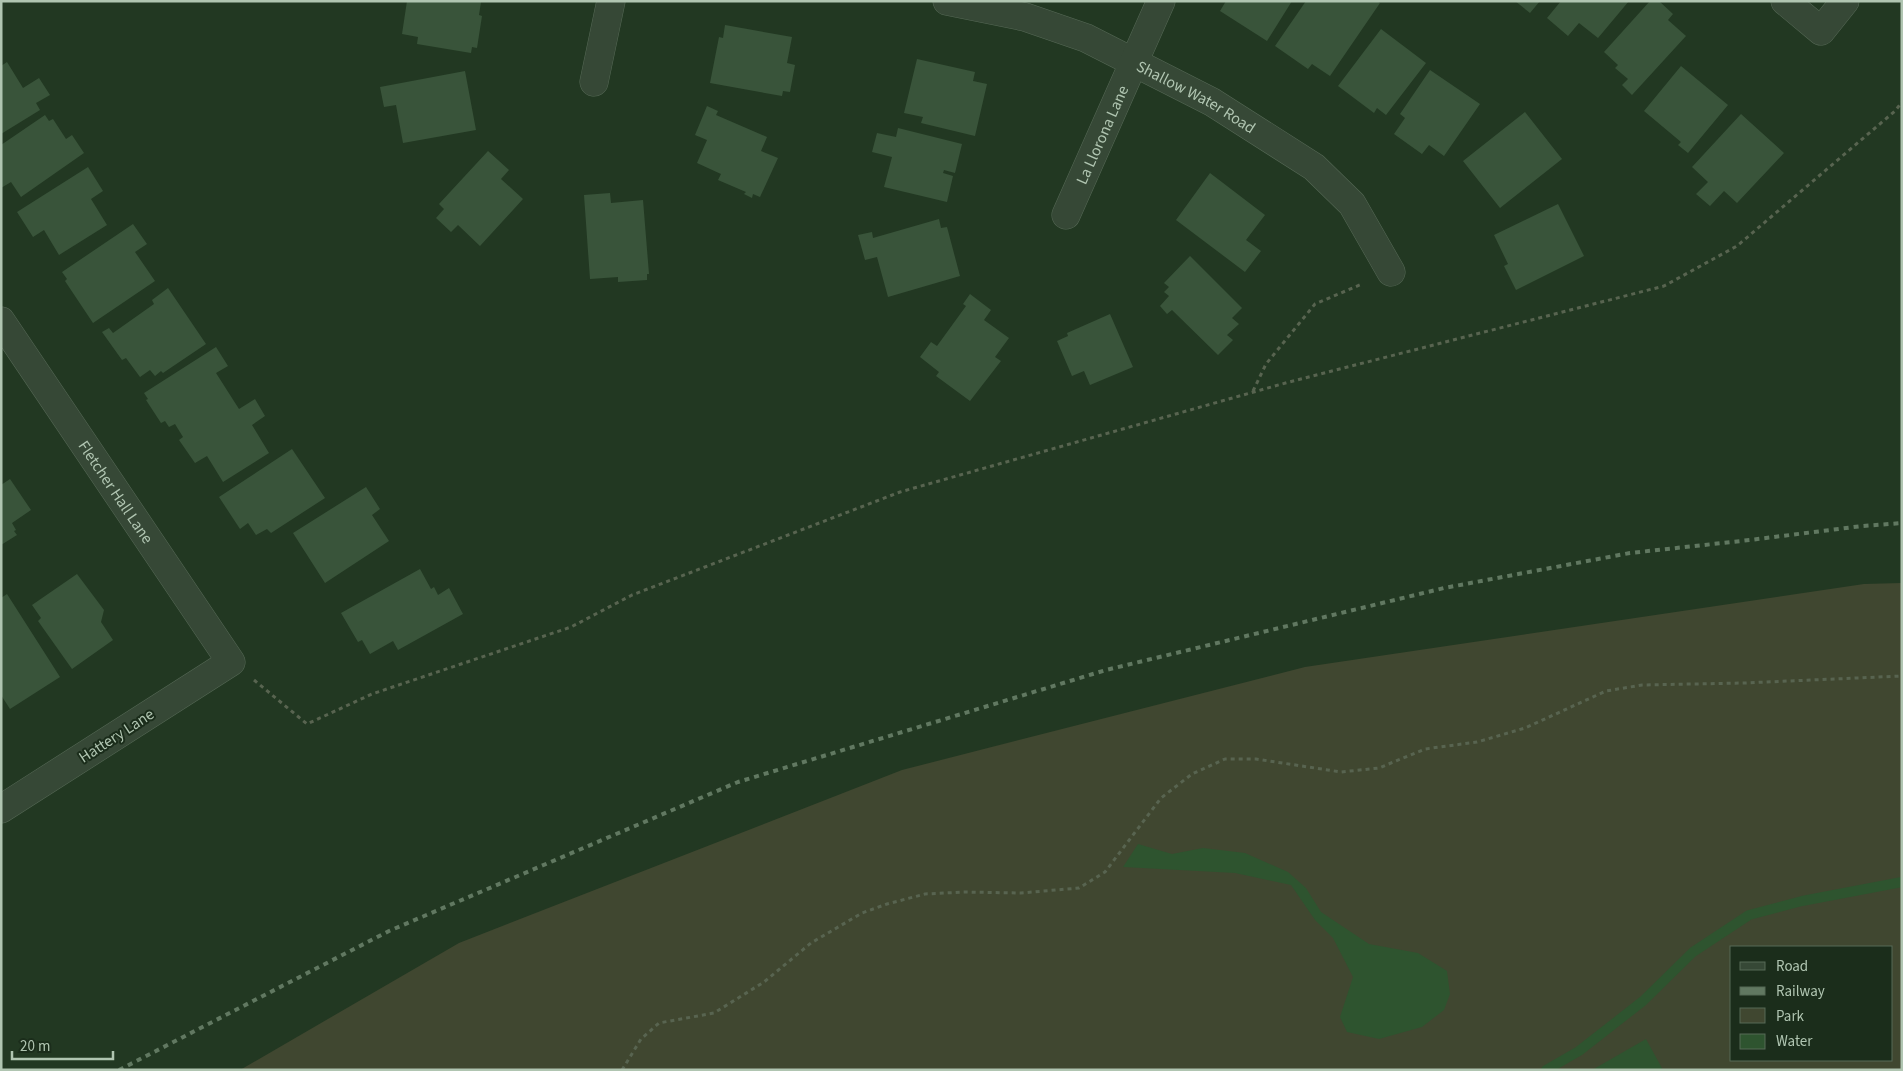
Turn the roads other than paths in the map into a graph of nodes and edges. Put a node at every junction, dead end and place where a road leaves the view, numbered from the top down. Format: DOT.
graph roads {
  1 [pos="611,1"];
  2 [pos="947,1"];
  3 [pos="1162,1"];
  4 [pos="1785,1"];
  5 [pos="1845,1"];
  6 [pos="1135,61"];
  7 [pos="594,82"];
  8 [pos="1066,214"];
  9 [pos="1391,272"];
  10 [pos="1,321"];
  11 [pos="232,662"];
  12 [pos="1,809"];
  1 -- 7 [label="street"];
  2 -- 6 [label="street, Shallow Water Road"];
  3 -- 6 [label="street, La Llorona Lane"];
  4 -- 5 [label="street"];
  6 -- 8 [label="street, La Llorona Lane"];
  6 -- 9 [label="street, Shallow Water Road"];
  10 -- 11 [label="street, Fletcher Hall Lane"];
  11 -- 12 [label="street, Hattery Lane"];
}
